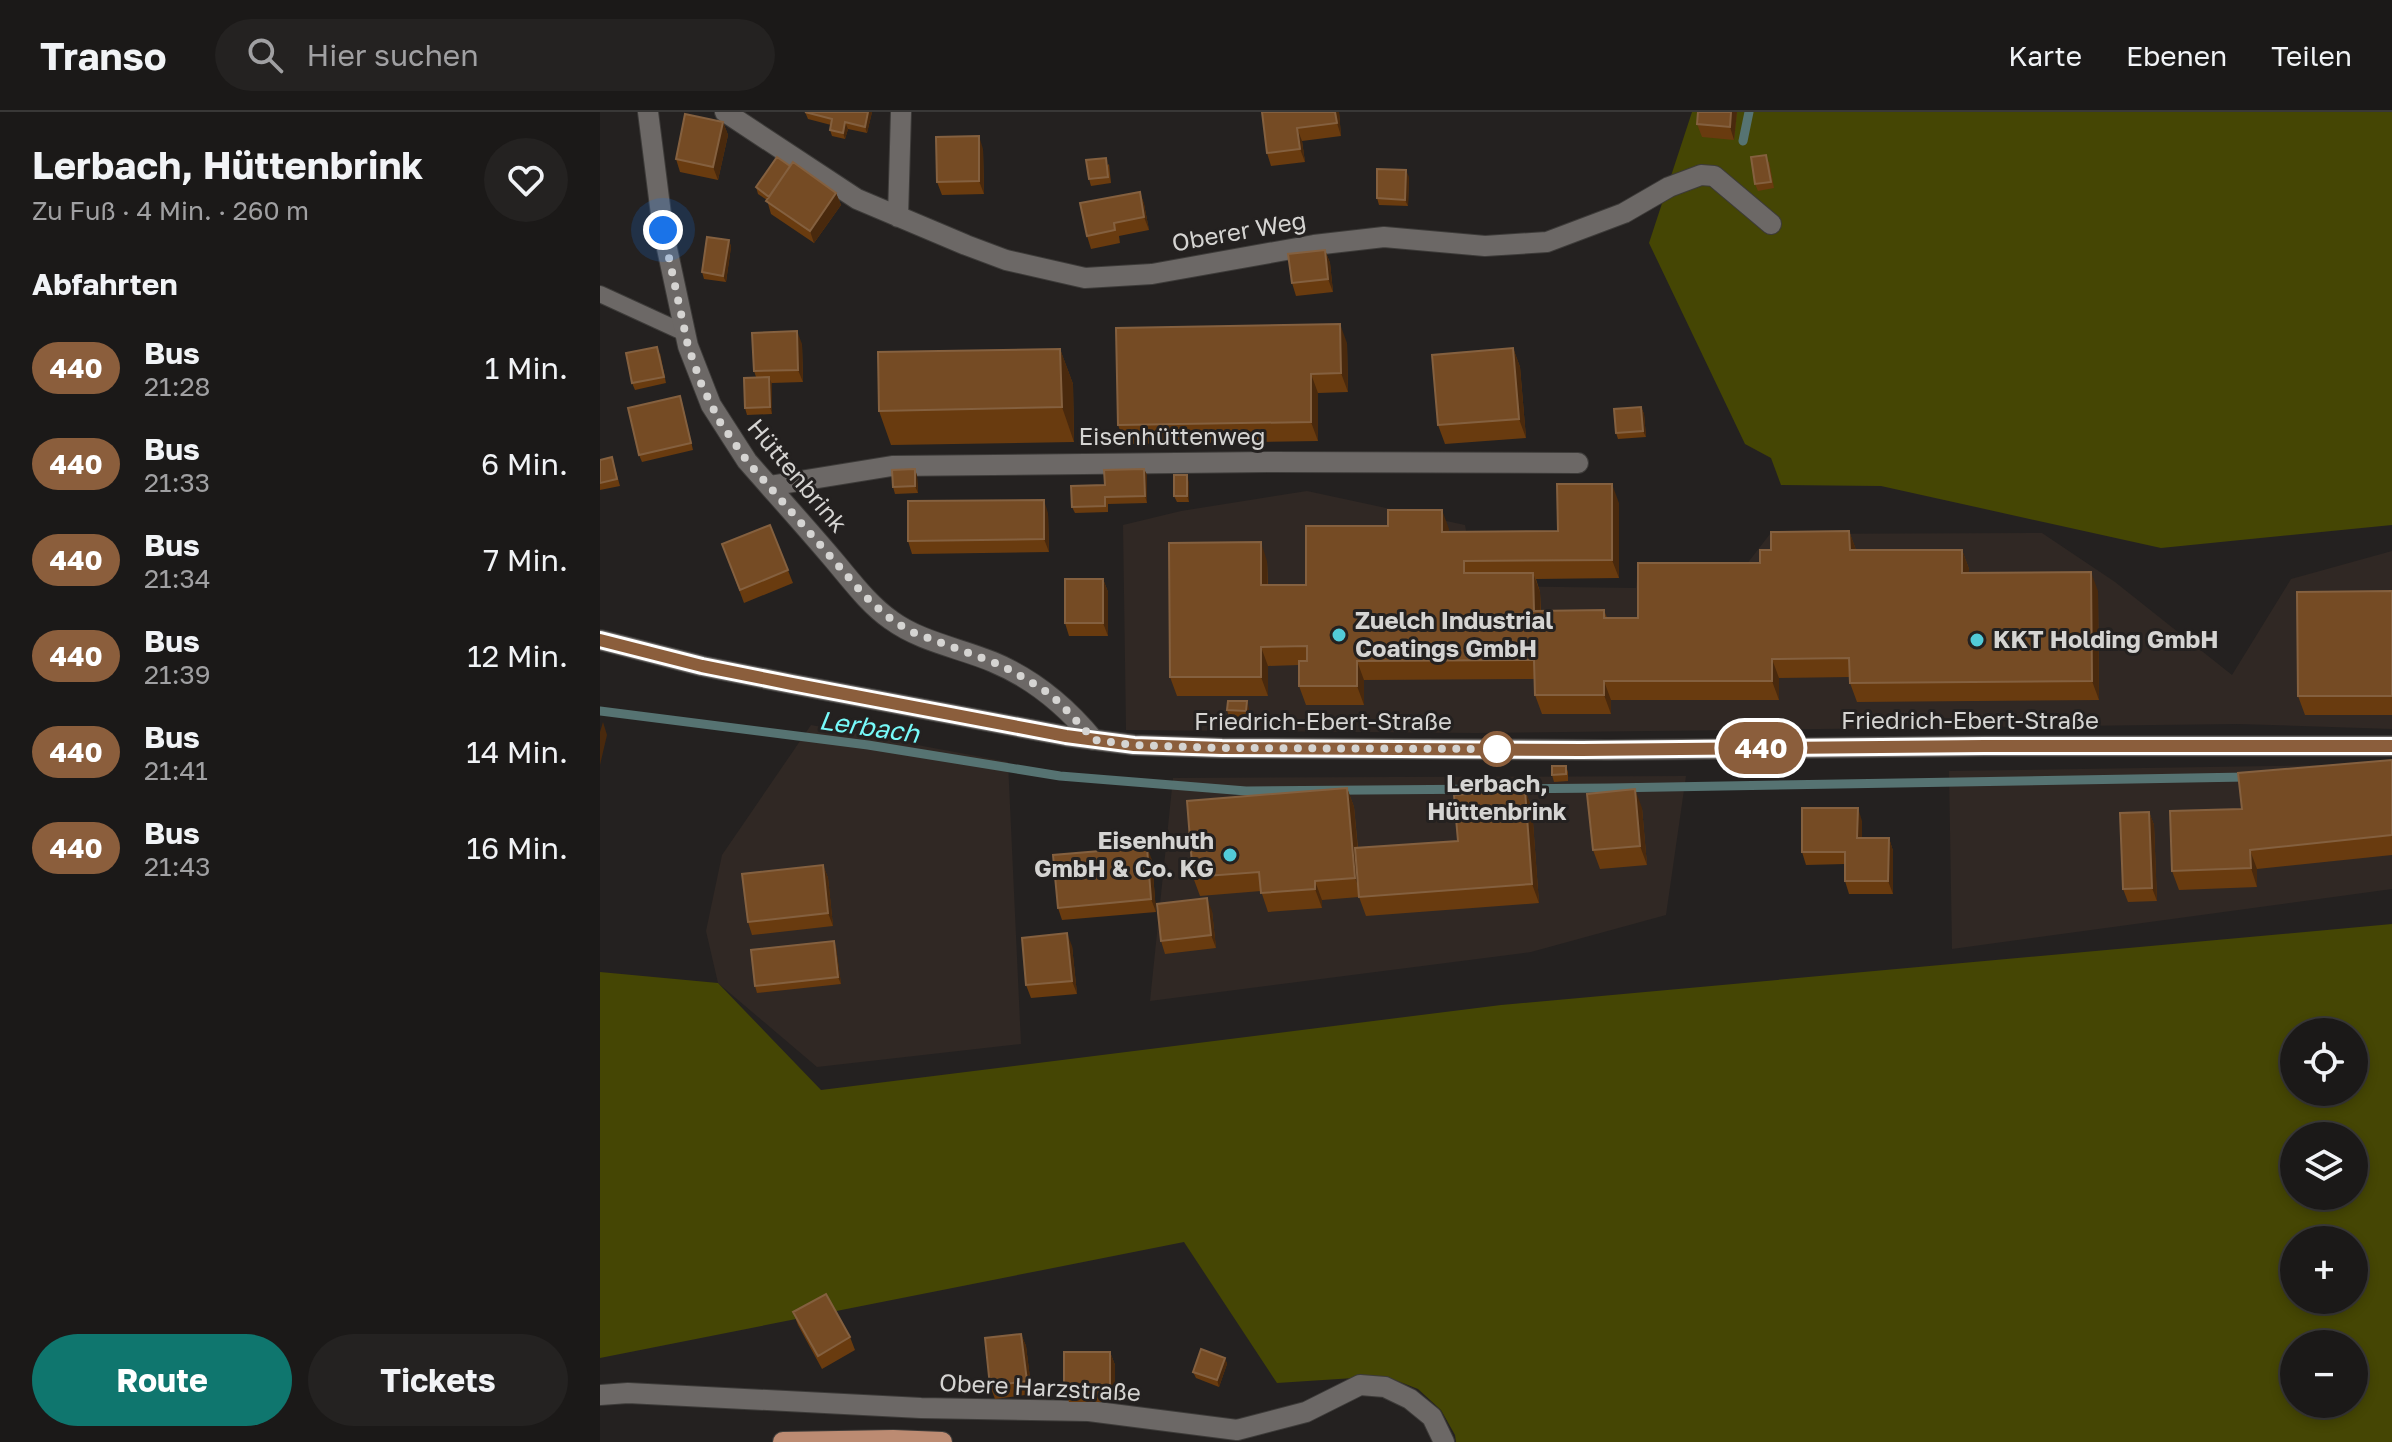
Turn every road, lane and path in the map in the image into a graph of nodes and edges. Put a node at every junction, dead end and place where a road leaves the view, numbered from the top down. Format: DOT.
graph roads {
  1 [pos="648,112"];
  2 [pos="725,112"];
  3 [pos="901,112"];
  4 [pos="898,217"];
  5 [pos="1771,224"];
  6 [pos="600,294"];
  7 [pos="685,333"];
  8 [pos="1578,463"];
  9 [pos="769,486"];
  10 [pos="600,640"];
  11 [pos="1094,740"];
  12 [pos="2392,746"];
  13 [pos="600,1395"];
  14 [pos="783,1442"];
  15 [pos="942,1442"];
  16 [pos="1444,1442"];
  1 -- 7 [label="street, Hüttenbrink"];
  2 -- 4 [label="street, Oberer Weg"];
  3 -- 4 [label="street"];
  4 -- 5 [label="street, Oberer Weg"];
  6 -- 7 [label="lane"];
  7 -- 9 [label="street, Hüttenbrink"];
  8 -- 9 [label="street, Eisenhüttenweg"];
  9 -- 11 [label="street, Hüttenbrink"];
  10 -- 11 [label="street, Friedrich-Ebert-Straße"];
  11 -- 12 [label="street, Friedrich-Ebert-Straße"];
  13 -- 16 [label="street, Obere Harzstraße"];
  14 -- 15 [label="main road"];
}
